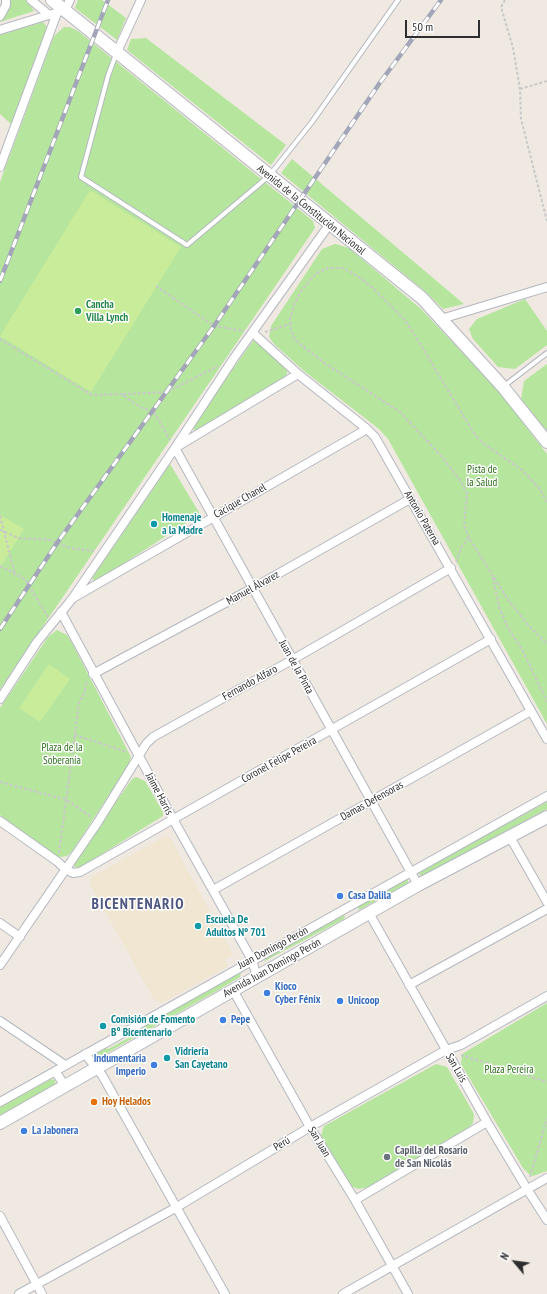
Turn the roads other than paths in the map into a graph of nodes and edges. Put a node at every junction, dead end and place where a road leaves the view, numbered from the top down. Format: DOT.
graph roads {
  1 [pos="6,0"];
  2 [pos="31,0"];
  3 [pos="52,0"];
  4 [pos="141,0"];
  5 [pos="398,0"];
  6 [pos="60,10"];
  7 [pos="0,16"];
  8 [pos="0,30"];
  9 [pos="117,52"];
  10 [pos="0,167"];
  11 [pos="269,176"];
  12 [pos="329,225"];
  13 [pos="547,287"];
  14 [pos="441,319"];
  15 [pos="253,334"];
  16 [pos="547,354"];
  17 [pos="298,374"];
  18 [pos="503,387"];
  19 [pos="367,429"];
  20 [pos="547,442"];
  21 [pos="175,448"];
  22 [pos="410,498"];
  23 [pos="213,517"];
  24 [pos="451,568"];
  25 [pos="253,588"];
  26 [pos="72,599"];
  27 [pos="61,612"];
  28 [pos="491,639"];
  29 [pos="292,660"];
  30 [pos="93,674"];
  31 [pos="0,699"];
  32 [pos="531,711"];
  33 [pos="332,730"];
  34 [pos="547,739"];
  35 [pos="139,756"];
  36 [pos="547,796"];
  37 [pos="372,802"];
  38 [pos="547,817"];
  39 [pos="173,820"];
  40 [pos="0,821"];
  41 [pos="510,837"];
  42 [pos="65,869"];
  43 [pos="411,872"];
  44 [pos="418,885"];
  45 [pos="213,890"];
  46 [pos="547,902"];
  47 [pos="347,909"];
  48 [pos="547,910"];
  49 [pos="369,913"];
  50 [pos="0,922"];
  51 [pos="354,922"];
  52 [pos="20,937"];
  53 [pos="252,960"];
  54 [pos="0,965"];
  55 [pos="256,977"];
  56 [pos="409,984"];
  57 [pos="233,990"];
  58 [pos="547,996"];
  59 [pos="0,1021"];
  60 [pos="446,1050"];
  61 [pos="85,1054"];
  62 [pos="65,1065"];
  63 [pos="96,1068"];
  64 [pos="55,1071"];
  65 [pos="65,1086"];
  66 [pos="0,1102"];
  67 [pos="488,1122"];
  68 [pos="0,1123"];
  69 [pos="310,1127"];
  70 [pos="547,1178"];
  71 [pos="527,1189"];
  72 [pos="355,1200"];
  73 [pos="177,1208"];
  74 [pos="0,1216"];
  75 [pos="547,1220"];
  76 [pos="392,1266"];
  77 [pos="37,1284"];
  78 [pos="19,1294"];
  79 [pos="42,1294"];
  80 [pos="225,1294"];
  81 [pos="343,1294"];
  82 [pos="408,1294"];
  1 -- 7 [label="street"];
  2 -- 6 [label="street, Avenida de la Constitución Nacional"];
  3 -- 6 [label="main road, Avenida de la Constitución Nacional"];
  4 -- 9 [label="street"];
  5 -- 11 [label="lane"];
  6 -- 8 [label="street"];
  6 -- 9 [label="main road, Avenida de la Constitución Nacional"];
  6 -- 10 [label="street"];
  9 -- 11 [label="main road, Avenida de la Constitución Nacional"];
  9 -- 11 [label="lane"];
  11 -- 12 [label="main road, Avenida de la Constitución Nacional"];
  12 -- 14 [label="main road, Avenida de la Constitución Nacional"];
  12 -- 15 [label="street"];
  13 -- 14 [label="street"];
  14 -- 18 [label="main road, Avenida de la Constitución Nacional"];
  15 -- 17 [label="street, Antonio Paterna"];
  15 -- 21 [label="street"];
  16 -- 18 [label="lane"];
  17 -- 19 [label="street, Antonio Paterna"];
  17 -- 21 [label="street"];
  18 -- 20 [label="main road, Avenida de la Constitución Nacional"];
  19 -- 22 [label="street, Antonio Paterna"];
  19 -- 23 [label="street, Cacique Chanel"];
  21 -- 23 [label="street, Juan de la Pinta"];
  21 -- 26 [label="street"];
  22 -- 24 [label="street, Antonio Paterna"];
  22 -- 25 [label="street, Manuel Álvarez"];
  23 -- 25 [label="street, Juan de la Pinta"];
  23 -- 26 [label="street, Cacique Chanel"];
  24 -- 28 [label="street, Antonio Paterna"];
  24 -- 29 [label="street, Fernando Alfaro"];
  25 -- 29 [label="street, Juan de la Pinta"];
  25 -- 30 [label="street, Manuel Álvarez"];
  26 -- 27 [label="street"];
  27 -- 30 [label="street, Jaime Harris"];
  27 -- 31 [label="street"];
  28 -- 32 [label="street, Antonio Paterna"];
  28 -- 33 [label="street, Coronel Felipe Pereira"];
  29 -- 33 [label="street, Juan de la Pinta"];
  29 -- 35 [label="street, Fernando Alfaro"];
  30 -- 35 [label="street, Jaime Harris"];
  32 -- 34 [label="street, Antonio Paterna"];
  32 -- 37 [label="street, Damas Defensoras"];
  33 -- 37 [label="street, Juan de la Pinta"];
  33 -- 39 [label="street, Coronel Felipe Pereira"];
  35 -- 39 [label="street, Jaime Harris"];
  35 -- 42 [label="street, Fernando Alfaro"];
  36 -- 43 [label="street, Juan Domingo Perón"];
  37 -- 43 [label="street, Juan de la Pinta"];
  37 -- 45 [label="street, Damas Defensoras"];
  38 -- 41 [label="main road, Avenida Juan Domingo Perón"];
  39 -- 42 [label="street, Coronel Felipe Pereira"];
  39 -- 45 [label="street, Jaime Harris"];
  40 -- 42 [label="street"];
  41 -- 44 [label="main road, Avenida Juan Domingo Perón"];
  41 -- 46 [label="street"];
  42 -- 52 [label="street, Fernando Alfaro"];
  43 -- 44 [label="street, Juan de la Pinta"];
  43 -- 47 [label="street, Juan Domingo Perón"];
  44 -- 49 [label="main road, Avenida Juan Domingo Perón"];
  45 -- 53 [label="street, Jaime Harris"];
  47 -- 51 [label="street"];
  47 -- 53 [label="street, Juan Domingo Perón"];
  48 -- 56 [label="street"];
  49 -- 51 [label="main road, Avenida Juan Domingo Perón"];
  49 -- 56 [label="street, San Luis"];
  50 -- 52 [label="street"];
  51 -- 55 [label="main road, Avenida Juan Domingo Perón"];
  52 -- 54 [label="street, Fernando Alfaro"];
  53 -- 55 [label="street, Jaime Harris"];
  53 -- 61 [label="street, Juan Domingo Perón"];
  55 -- 57 [label="main road, Avenida Juan Domingo Perón"];
  56 -- 60 [label="street, San Luis"];
  57 -- 63 [label="main road, Avenida Juan Domingo Perón"];
  57 -- 69 [label="street, San Juan"];
  58 -- 60 [label="street, Perú"];
  59 -- 62 [label="street"];
  60 -- 67 [label="street, San Luis"];
  60 -- 69 [label="street, Perú"];
  61 -- 62 [label="street, Juan Domingo Perón"];
  61 -- 63 [label="street"];
  62 -- 64 [label="street, Juan Domingo Perón"];
  63 -- 65 [label="main road, Avenida Juan Domingo Perón"];
  63 -- 73 [label="street"];
  64 -- 65 [label="street"];
  64 -- 66 [label="street, Juan Domingo Perón"];
  65 -- 68 [label="main road, Avenida Juan Domingo Perón"];
  67 -- 71 [label="street, San Luis"];
  67 -- 72 [label="street"];
  69 -- 72 [label="street, San Juan"];
  69 -- 73 [label="street, Perú"];
  70 -- 71 [label="street"];
  71 -- 75 [label="street, San Luis"];
  71 -- 76 [label="street"];
  72 -- 76 [label="street, San Juan"];
  73 -- 77 [label="street, Perú"];
  73 -- 80 [label="street"];
  74 -- 77 [label="street"];
  76 -- 81 [label="street"];
  76 -- 82 [label="street, San Juan"];
  77 -- 78 [label="street, Perú"];
  77 -- 79 [label="street"];
}
